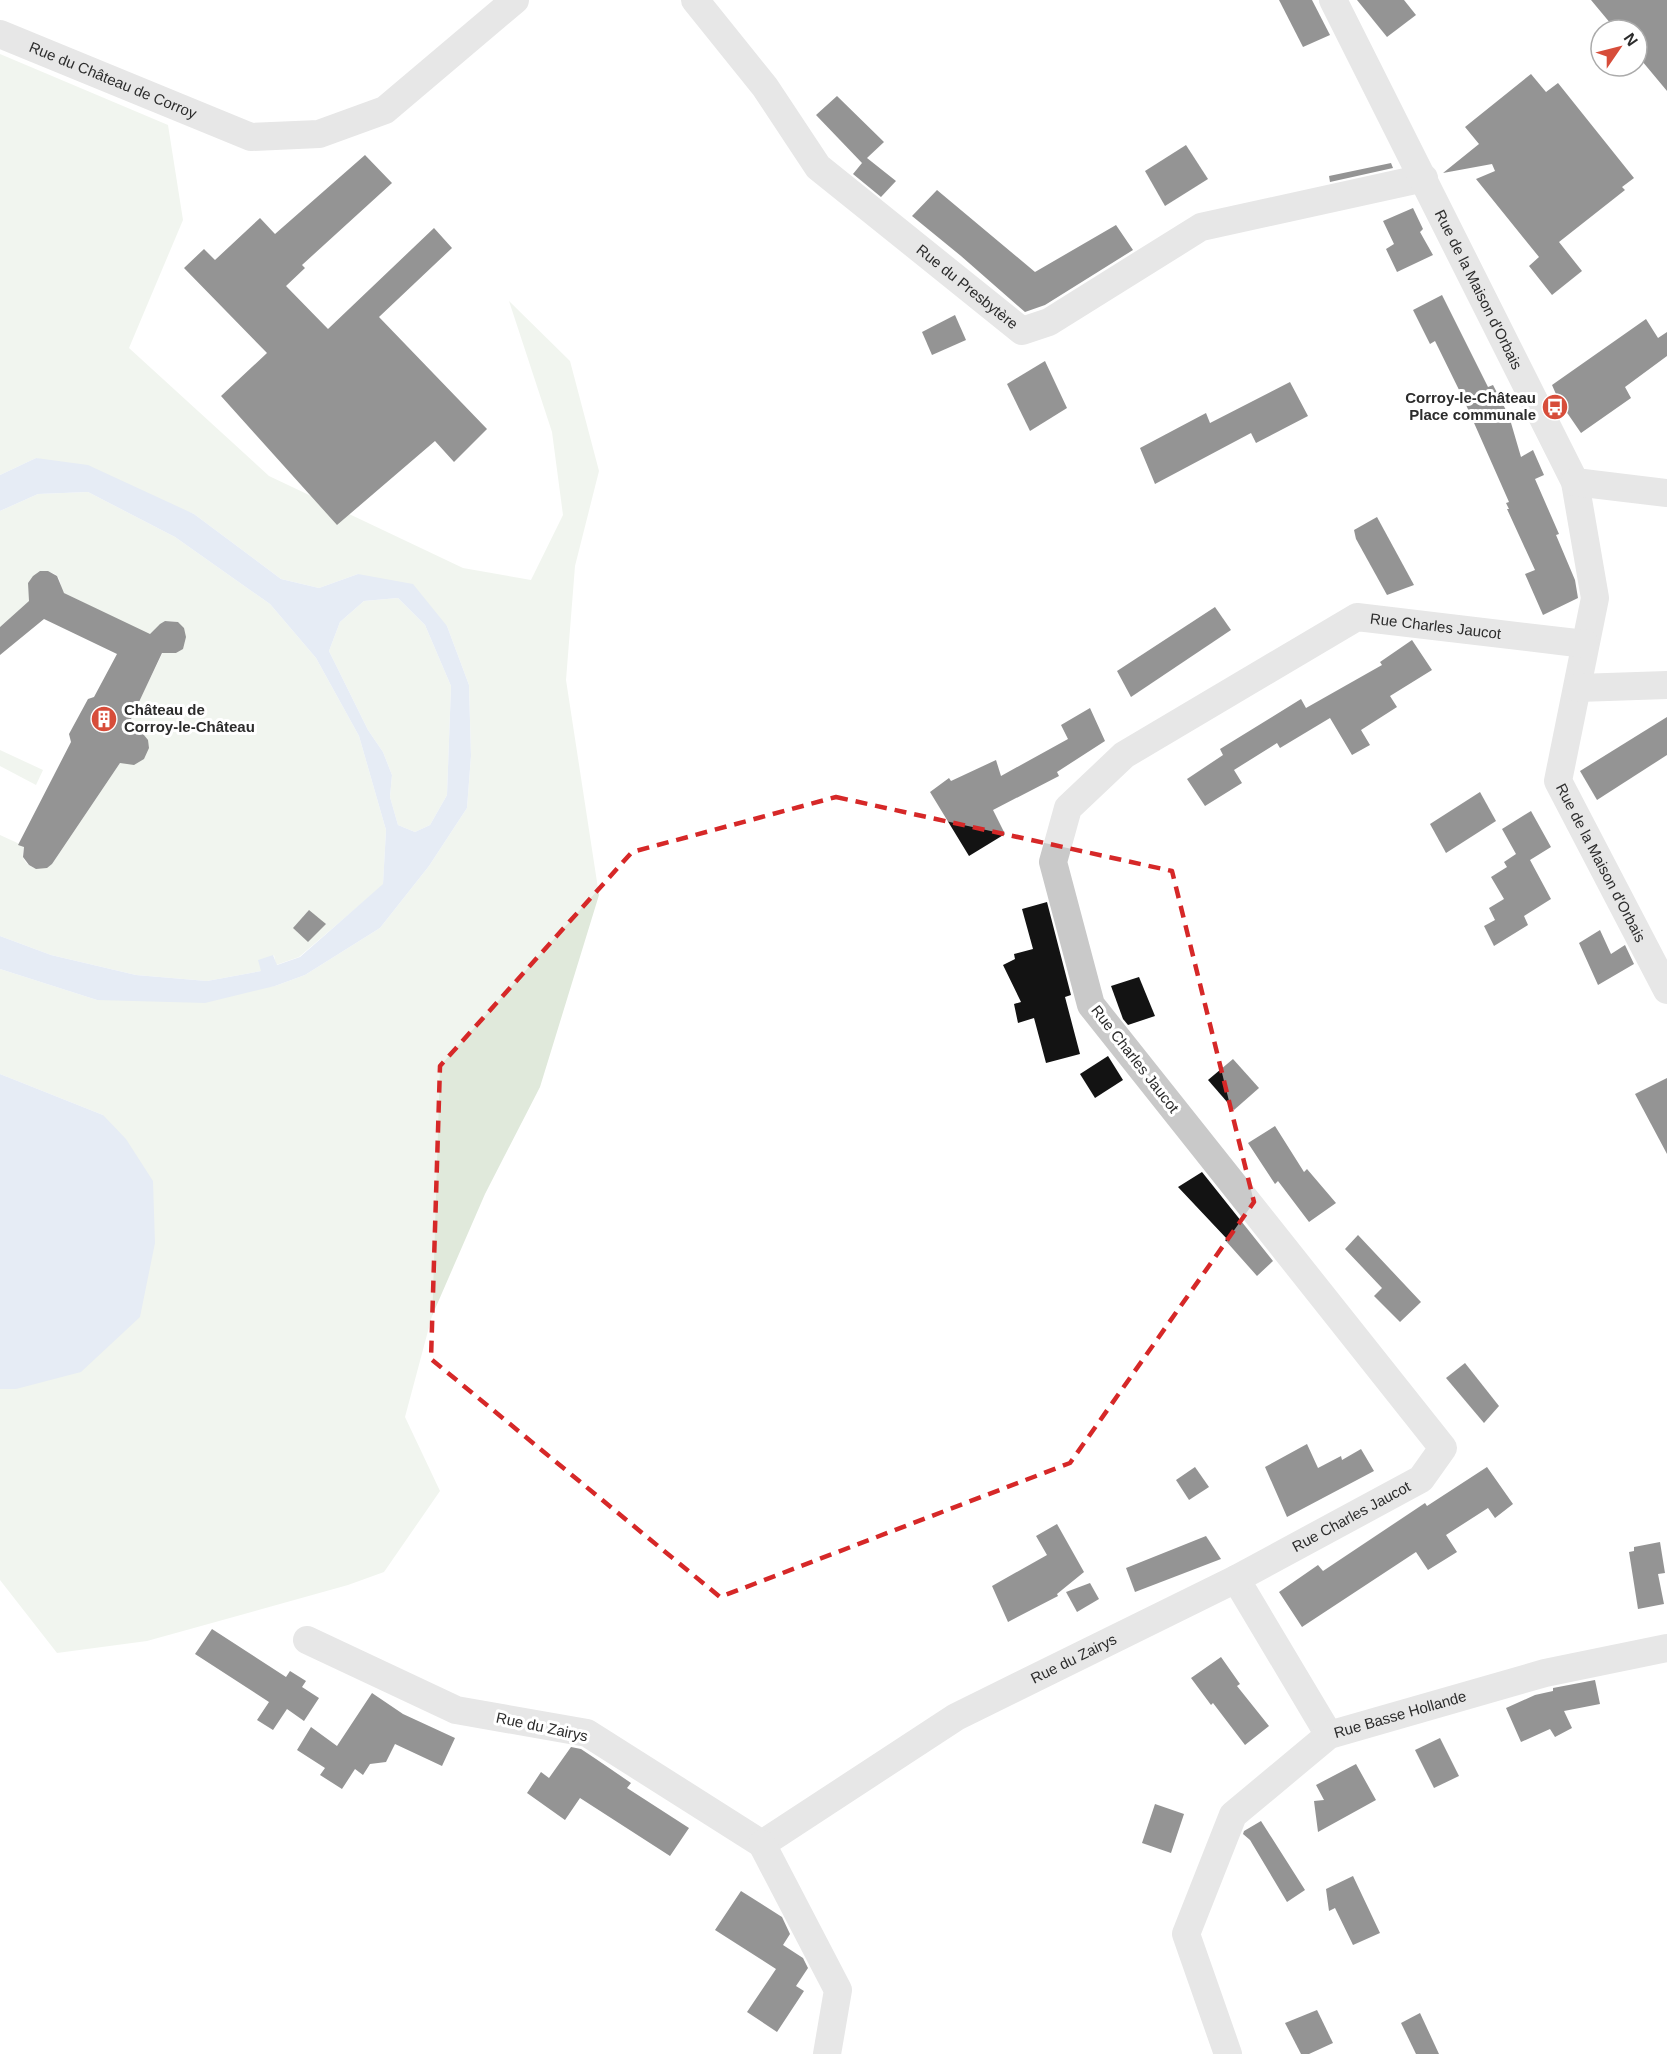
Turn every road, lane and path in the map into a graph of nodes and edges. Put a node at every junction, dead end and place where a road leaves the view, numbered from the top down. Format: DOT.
graph roads {
  1 [pos="515,0"];
  2 [pos="695,0"];
  3 [pos="1333,0"];
  4 [pos="0,34"];
  5 [pos="1424,178"];
  6 [pos="1575,482"];
  7 [pos="1667,493"];
  8 [pos="1584,644"];
  9 [pos="1667,685"];
  10 [pos="1578,688"];
  11 [pos="1667,990"];
  12 [pos="1236,1579"];
  13 [pos="307,1640"];
  14 [pos="1667,1648"];
  15 [pos="1329,1735"];
  16 [pos="762,1844"];
  17 [pos="826,2054"];
  18 [pos="1228,2054"];
  1 -- 4 [label="street, Rue du Château de Corroy"];
  2 -- 5 [label="street, Rue du Presbytère"];
  3 -- 5 [label="street, Rue de la Maison d'Orbais"];
  5 -- 6 [label="street, Rue de la Maison d'Orbais"];
  6 -- 7 [label="street"];
  6 -- 8 [label="street, Rue de la Maison d'Orbais"];
  8 -- 10 [label="street, Rue de la Maison d'Orbais"];
  8 -- 12 [label="street, Rue Charles Jaucot"];
  9 -- 10 [label="street"];
  10 -- 11 [label="street, Rue de la Maison d'Orbais"];
  12 -- 15 [label="street"];
  12 -- 16 [label="street, Rue du Zairys"];
  13 -- 16 [label="street, Rue du Zairys"];
  14 -- 15 [label="street, Rue Basse Hollande"];
  15 -- 18 [label="street, Rue Basse Hollande"];
  16 -- 17 [label="street"];
}
